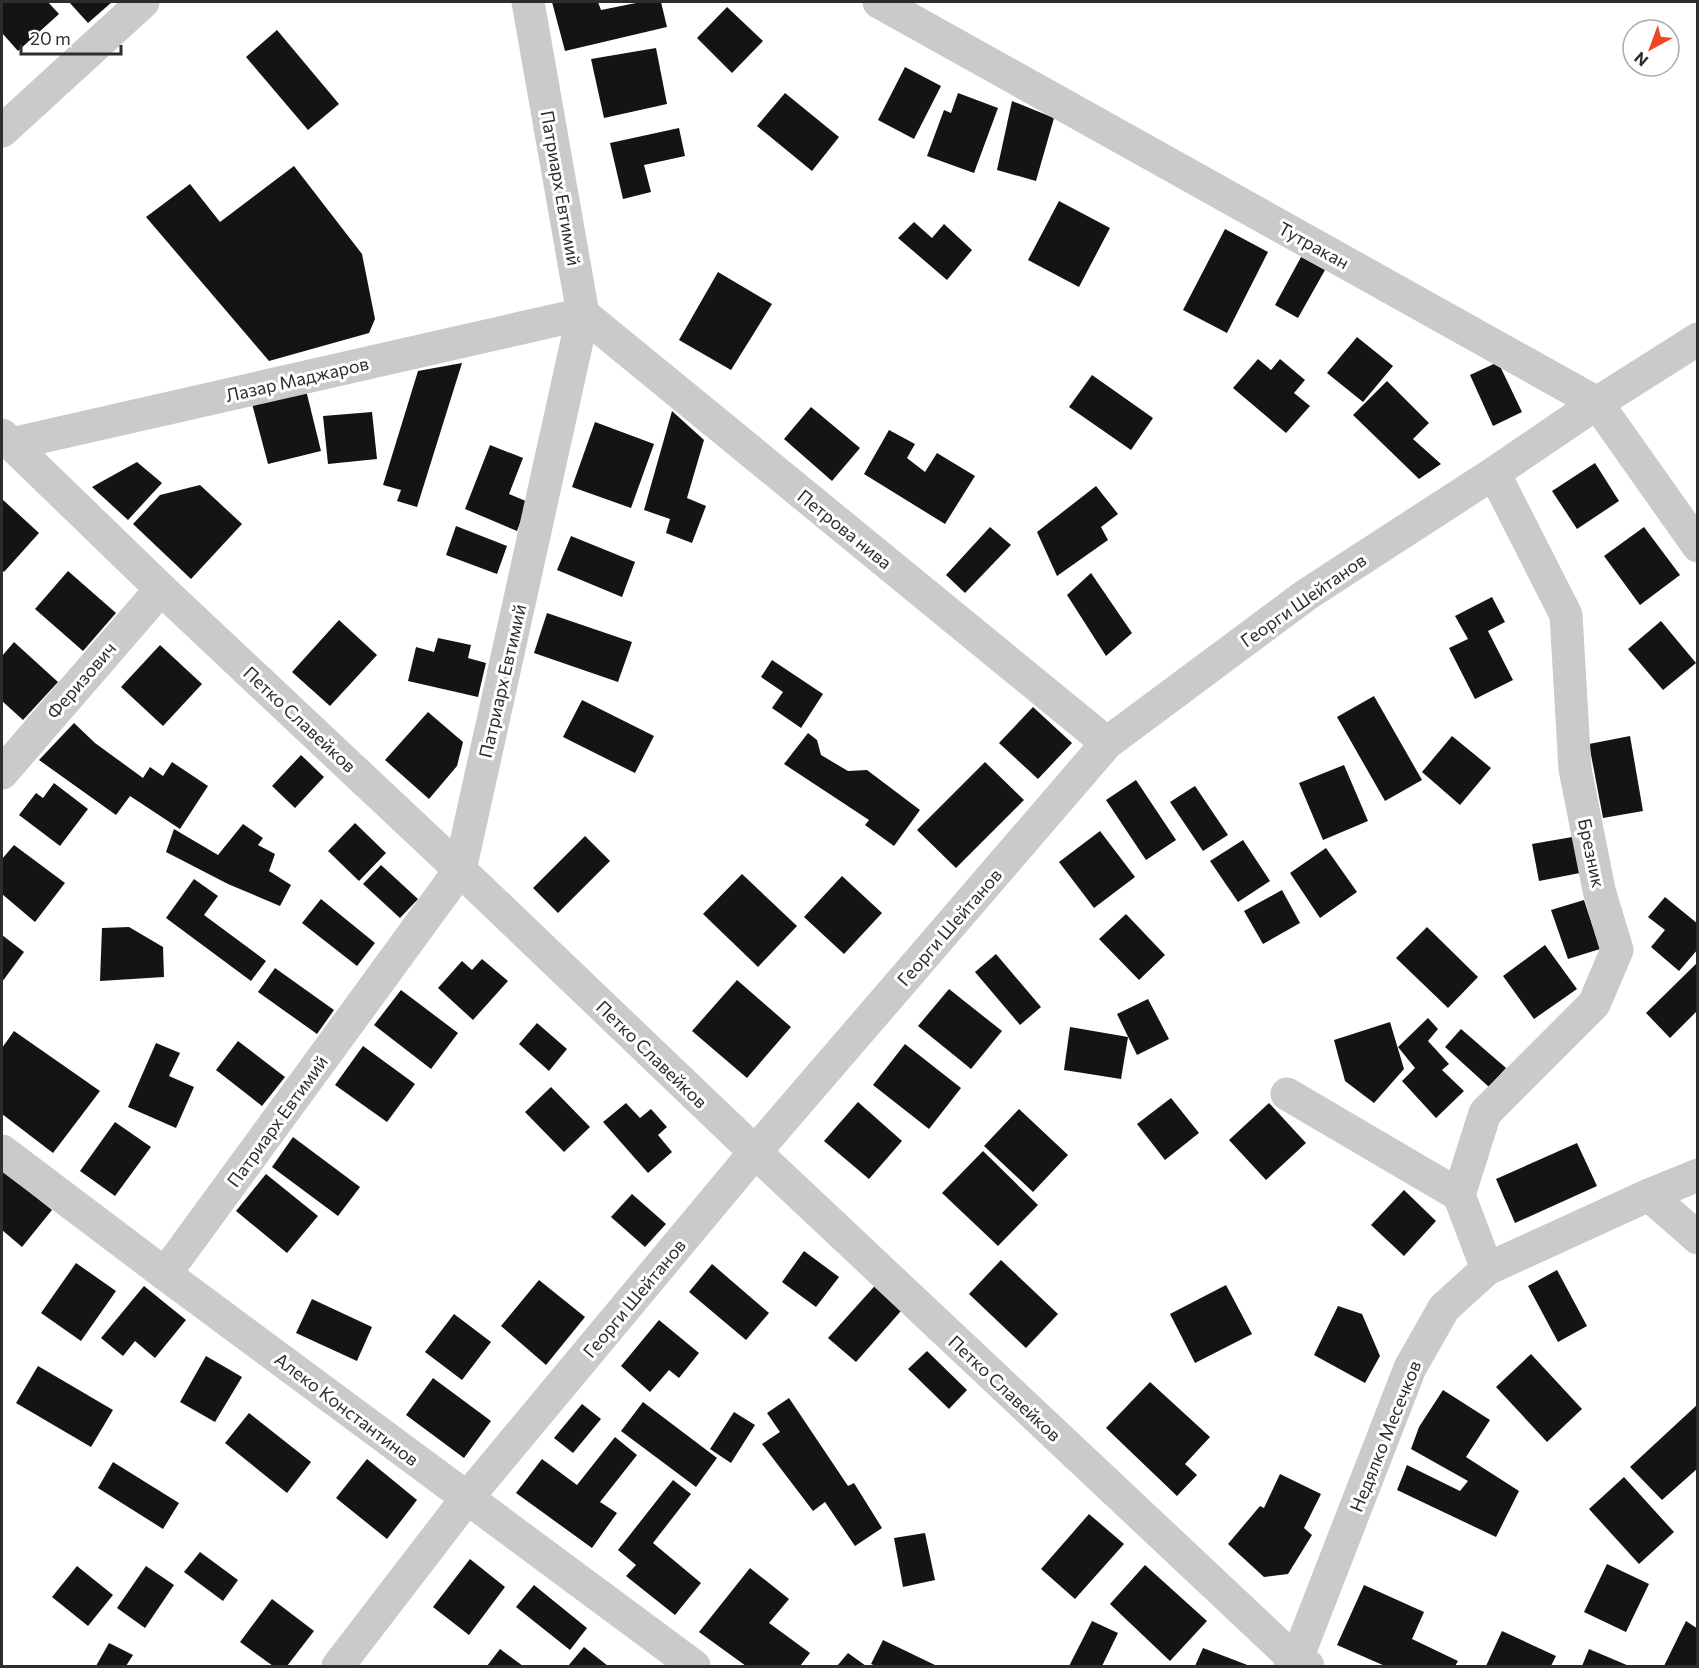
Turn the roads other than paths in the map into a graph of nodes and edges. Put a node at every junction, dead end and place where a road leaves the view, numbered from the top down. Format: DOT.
graph roads {
  1 [pos="143,2"];
  2 [pos="528,2"];
  3 [pos="879,2"];
  4 [pos="2,130"];
  5 [pos="583,314"];
  6 [pos="1698,339"];
  7 [pos="1597,403"];
  8 [pos="6,439"];
  9 [pos="1494,473"];
  10 [pos="1698,546"];
  11 [pos="161,589"];
  12 [pos="1107,743"];
  13 [pos="2,773"];
  14 [pos="460,870"];
  15 [pos="1287,1094"];
  16 [pos="2,1151"];
  17 [pos="755,1152"];
  18 [pos="1698,1175"];
  19 [pos="1459,1195"];
  20 [pos="1649,1195"];
  21 [pos="1698,1238"];
  22 [pos="1487,1269"];
  23 [pos="165,1274"];
  24 [pos="467,1498"];
  25 [pos="1298,1665"];
  26 [pos="338,1666"];
  27 [pos="694,1666"];
  1 -- 4 [label="street"];
  2 -- 5 [label="street, Патриарх Евтимий"];
  3 -- 7 [label="street, Тутракан"];
  5 -- 8 [label="street, Лазар Маджаров"];
  5 -- 12 [label="street, Петрова нива"];
  5 -- 14 [label="street, Патриарх Евтимий"];
  6 -- 7 [label="street, Георги Шейтанов"];
  7 -- 9 [label="street, Георги Шейтанов"];
  7 -- 10 [label="street, Тутракан"];
  8 -- 11 [label="street, Петко Славейков"];
  9 -- 12 [label="street, Георги Шейтанов"];
  9 -- 19 [label="street, Брезник"];
  11 -- 13 [label="street, Феризович"];
  11 -- 14 [label="street, Петко Славейков"];
  12 -- 17 [label="street, Георги Шейтанов"];
  14 -- 17 [label="street, Петко Славейков"];
  14 -- 23 [label="street, Патриарх Евтимий"];
  15 -- 19 [label="street"];
  16 -- 23 [label="street, Алеко Константинов"];
  17 -- 24 [label="street, Георги Шейтанов"];
  17 -- 25 [label="street, Петко Славейков"];
  18 -- 20 [label="street, Недялко Месечков"];
  19 -- 22 [label="street"];
  20 -- 21 [label="street"];
  20 -- 22 [label="street, Недялко Месечков"];
  22 -- 25 [label="street, Недялко Месечков"];
  23 -- 24 [label="street, Алеко Константинов"];
  24 -- 26 [label="street, Георги Шейтанов"];
  24 -- 27 [label="street, Алеко Константинов"];
}
